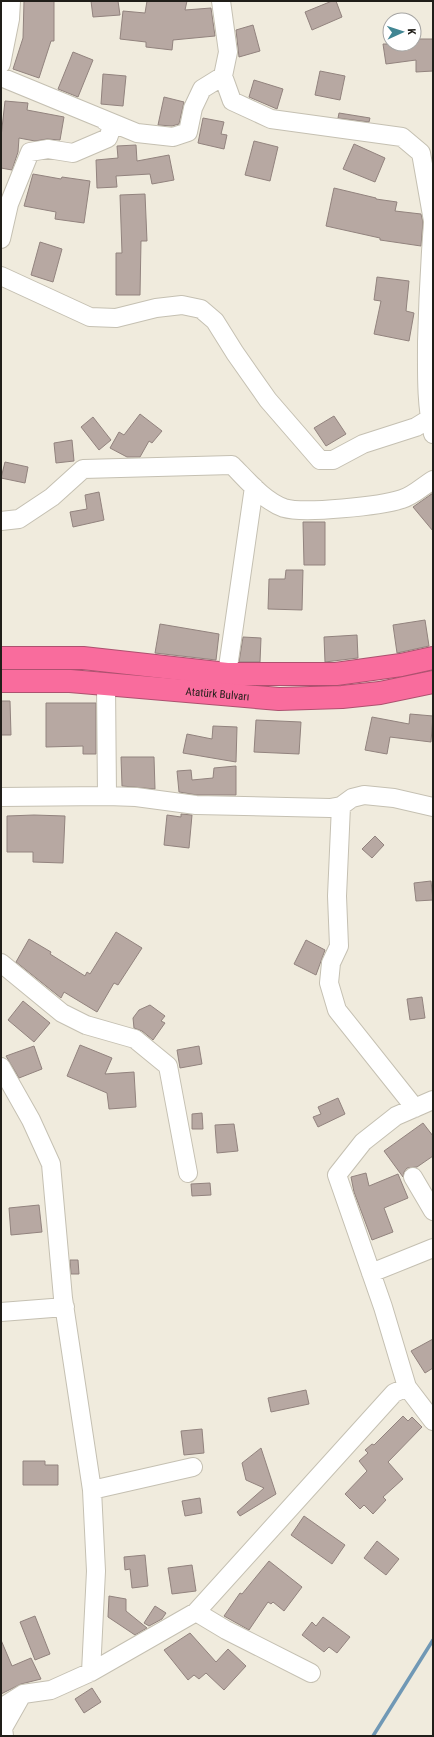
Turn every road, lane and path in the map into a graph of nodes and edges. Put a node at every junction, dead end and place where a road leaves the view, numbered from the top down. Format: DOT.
graph roads {
  1 [pos="11,1"];
  2 [pos="221,1"];
  3 [pos="1,64"];
  4 [pos="223,76"];
  5 [pos="1,77"];
  6 [pos="105,121"];
  7 [pos="5,204"];
  8 [pos="433,222"];
  9 [pos="1,238"];
  10 [pos="1,276"];
  11 [pos="431,426"];
  12 [pos="433,480"];
  13 [pos="254,487"];
  14 [pos="1,520"];
  15 [pos="1,658"];
  16 [pos="433,658"];
  17 [pos="227,674"];
  18 [pos="1,681"];
  19 [pos="433,682"];
  20 [pos="106,684"];
  21 [pos="107,796"];
  22 [pos="1,797"];
  23 [pos="341,806"];
  24 [pos="433,807"];
  25 [pos="1,963"];
  26 [pos="1,1067"];
  27 [pos="433,1100"];
  28 [pos="415,1108"];
  29 [pos="188,1173"];
  30 [pos="413,1177"];
  31 [pos="433,1211"];
  32 [pos="433,1248"];
  33 [pos="371,1273"];
  34 [pos="65,1308"];
  35 [pos="1,1312"];
  36 [pos="407,1387"];
  37 [pos="433,1421"];
  38 [pos="192,1467"];
  39 [pos="92,1490"];
  40 [pos="196,1612"];
  41 [pos="91,1672"];
  42 [pos="311,1673"];
  43 [pos="23,1694"];
  44 [pos="1,1708"];
  45 [pos="4,1736"];
  1 -- 3 [label="street"];
  2 -- 4 [label="street"];
  4 -- 6 [label="street"];
  4 -- 8 [label="street"];
  5 -- 6 [label="street"];
  6 -- 7 [label="street"];
  7 -- 9 [label="street"];
  8 -- 11 [label="street"];
  10 -- 11 [label="street"];
  12 -- 13 [label="street"];
  13 -- 14 [label="street"];
  13 -- 17 [label="street"];
  15 -- 17 [label="highway, Atatürk Bulvarı"];
  16 -- 17 [label="highway, Atatürk Bulvarı"];
  18 -- 20 [label="highway, Atatürk Bulvarı"];
  19 -- 20 [label="highway, Atatürk Bulvarı"];
  20 -- 21 [label="street"];
  21 -- 22 [label="street"];
  21 -- 23 [label="street"];
  23 -- 24 [label="street"];
  23 -- 28 [label="street"];
  25 -- 29 [label="street"];
  26 -- 34 [label="street"];
  27 -- 28 [label="street"];
  28 -- 33 [label="street"];
  30 -- 31 [label="street"];
  32 -- 33 [label="street"];
  33 -- 36 [label="street"];
  34 -- 35 [label="street"];
  34 -- 39 [label="street"];
  36 -- 37 [label="street"];
  36 -- 40 [label="street"];
  38 -- 39 [label="street"];
  39 -- 41 [label="street"];
  40 -- 41 [label="street"];
  40 -- 42 [label="street"];
  41 -- 43 [label="street"];
  43 -- 44 [label="street"];
  43 -- 45 [label="street"];
}
